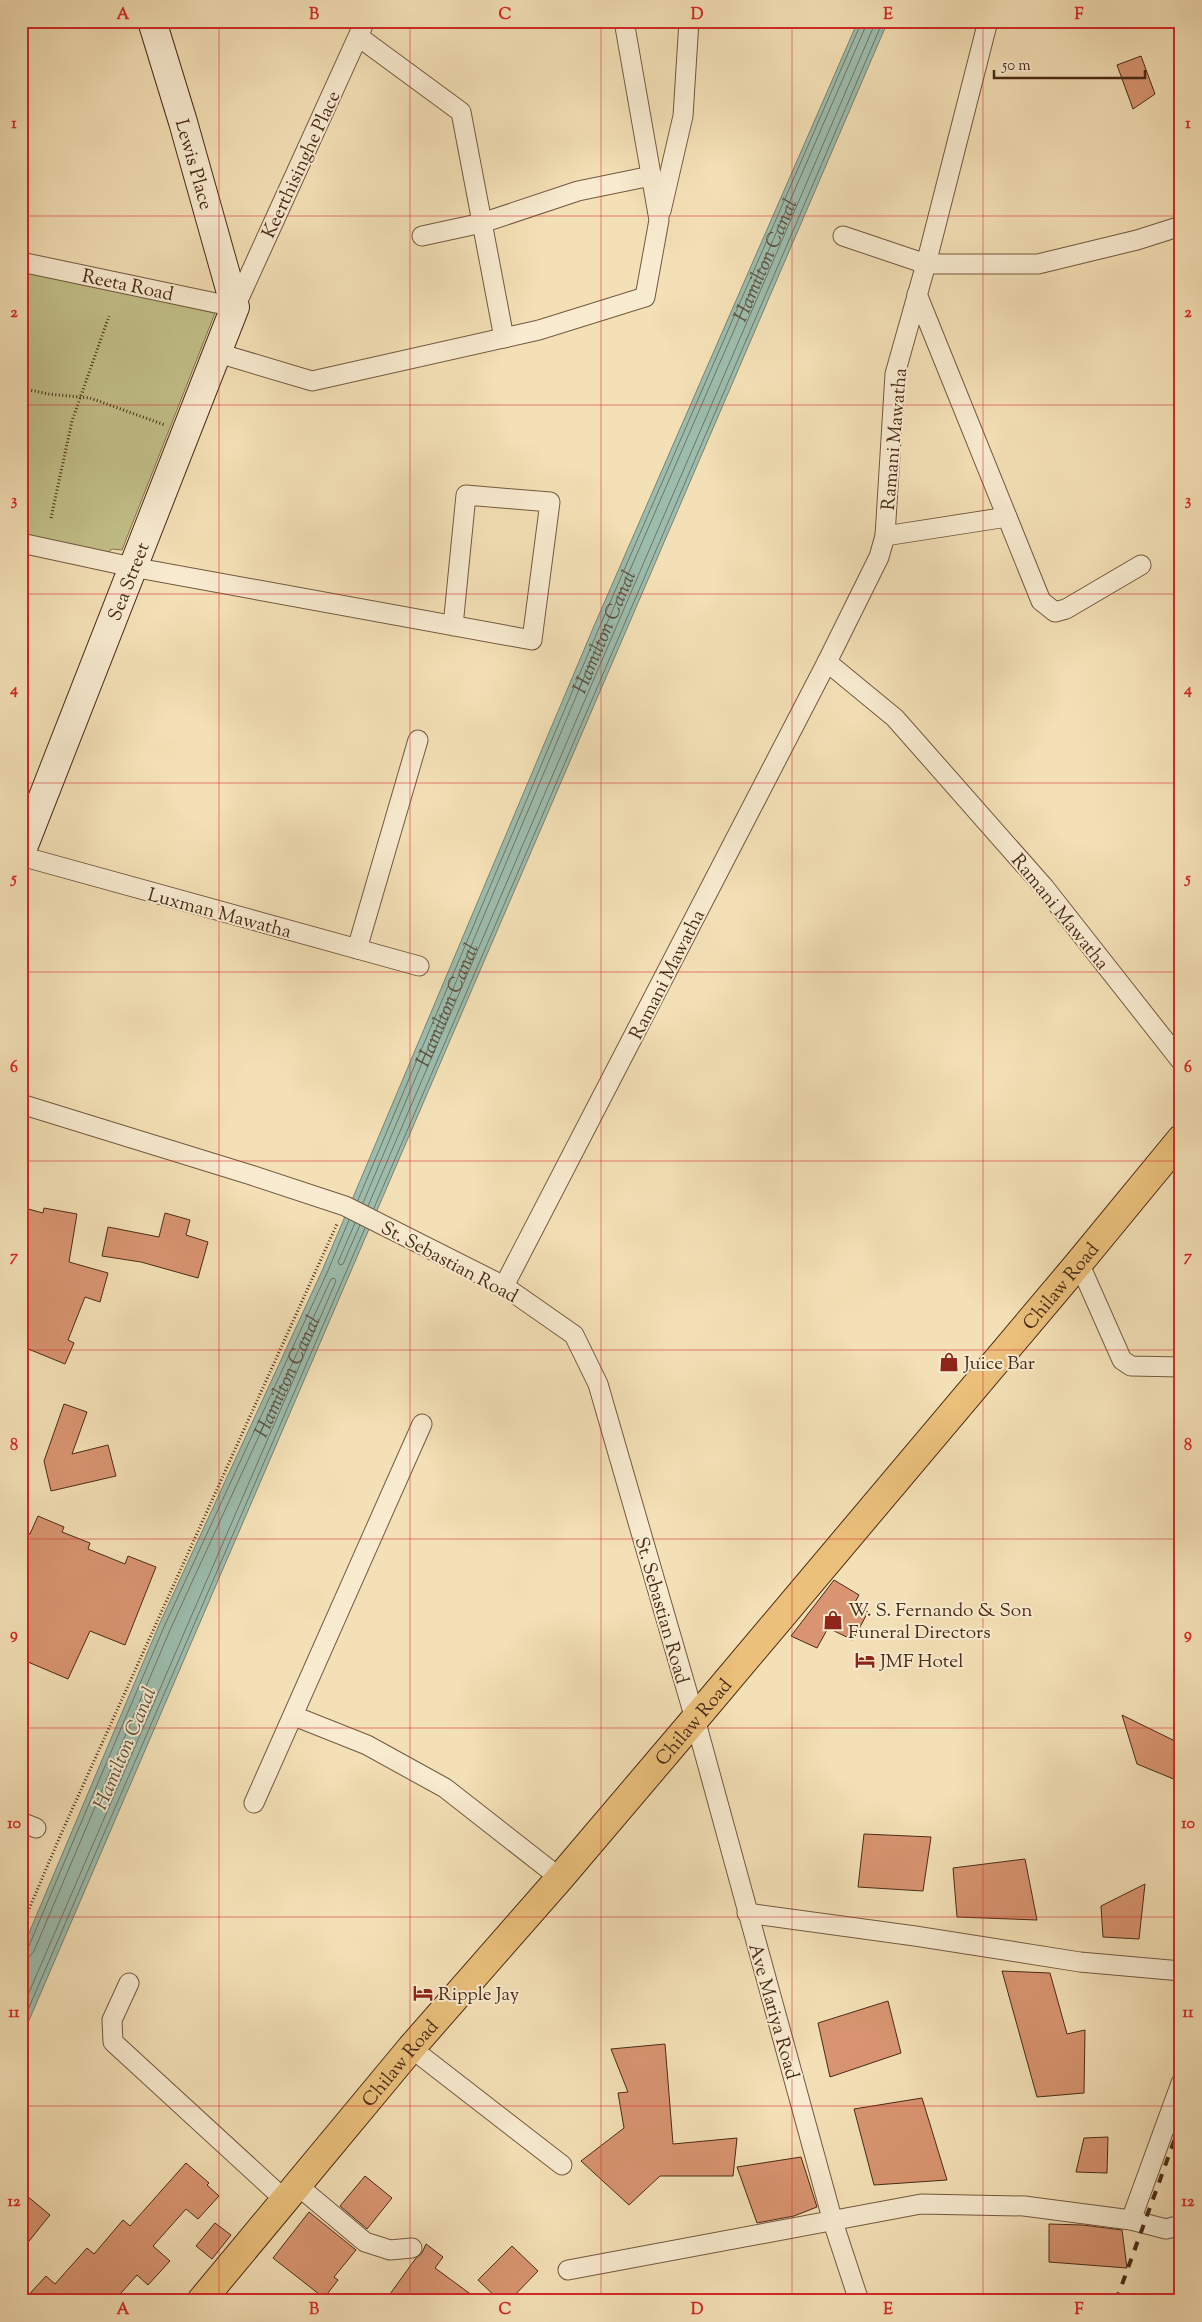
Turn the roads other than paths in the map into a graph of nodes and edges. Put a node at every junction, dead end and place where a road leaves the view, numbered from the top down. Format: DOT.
graph roads {
  1 [pos="152,21"];
  2 [pos="624,21"];
  3 [pos="689,21"];
  4 [pos="988,21"];
  5 [pos="362,29"];
  6 [pos="651,176"];
  7 [pos="659,220"];
  8 [pos="482,223"];
  9 [pos="1181,226"];
  10 [pos="422,236"];
  11 [pos="843,236"];
  12 [pos="21,262"];
  13 [pos="926,264"];
  14 [pos="917,294"];
  15 [pos="235,307"];
  16 [pos="504,338"];
  17 [pos="218,353"];
  18 [pos="1006,517"];
  19 [pos="885,536"];
  20 [pos="21,543"];
  21 [pos="1141,565"];
  22 [pos="132,567"];
  23 [pos="453,626"];
  24 [pos="827,662"];
  25 [pos="418,740"];
  26 [pos="21,855"];
  27 [pos="357,950"];
  28 [pos="420,966"];
  29 [pos="1181,1061"];
  30 [pos="21,1104"];
  31 [pos="1181,1139"];
  32 [pos="1079,1263"];
  33 [pos="504,1286"];
  34 [pos="1181,1367"];
  35 [pos="422,1424"];
  36 [pos="294,1716"];
  37 [pos="695,1719"];
  38 [pos="254,1804"];
  39 [pos="560,1878"];
  40 [pos="748,1913"];
  41 [pos="1181,1971"];
  42 [pos="129,1982"];
  43 [pos="412,2048"];
  44 [pos="1181,2082"];
  45 [pos="562,2165"];
  46 [pos="291,2193"];
  47 [pos="1131,2220"];
  48 [pos="833,2222"];
  49 [pos="1181,2225"];
  50 [pos="412,2248"];
  51 [pos="568,2270"];
  52 [pos="201,2301"];
  53 [pos="859,2301"];
  1 -- 15 [label="street, Lewis Place"];
  2 -- 6 [label="street"];
  3 -- 7 [label="street"];
  4 -- 13 [label="street, Ramani Mawatha"];
  5 -- 8 [label="street"];
  5 -- 15 [label="street, Keerthisinghe Place"];
  6 -- 7 [label="street"];
  6 -- 8 [label="street"];
  7 -- 16 [label="street"];
  8 -- 10 [label="street"];
  8 -- 16 [label="street"];
  9 -- 13 [label="street"];
  11 -- 13 [label="street"];
  12 -- 15 [label="street, Reeta Road"];
  13 -- 14 [label="street, Ramani Mawatha"];
  14 -- 18 [label="street"];
  14 -- 19 [label="street, Ramani Mawatha"];
  15 -- 17 [label="street, Sea Street"];
  16 -- 17 [label="street"];
  17 -- 22 [label="street, Sea Street"];
  18 -- 19 [label="street"];
  18 -- 21 [label="street"];
  19 -- 24 [label="street, Ramani Mawatha"];
  20 -- 22 [label="street"];
  22 -- 23 [label="street"];
  22 -- 26 [label="street, Sea Street"];
  23 -- 23 [label="street"];
  24 -- 29 [label="street, Ramani Mawatha"];
  24 -- 33 [label="street, Ramani Mawatha"];
  25 -- 27 [label="street"];
  26 -- 27 [label="street, Luxman Mawatha"];
  27 -- 28 [label="street, Luxman Mawatha"];
  30 -- 33 [label="street, St. Sebastian Road"];
  31 -- 32 [label="main road, Chilaw Road"];
  32 -- 34 [label="street"];
  32 -- 37 [label="main road, Chilaw Road"];
  33 -- 37 [label="street, St. Sebastian Road"];
  35 -- 36 [label="street"];
  36 -- 38 [label="street"];
  36 -- 39 [label="street"];
  37 -- 39 [label="main road, Chilaw Road"];
  37 -- 40 [label="street, Ave Mariya Road"];
  39 -- 43 [label="main road, Chilaw Road"];
  40 -- 41 [label="street"];
  40 -- 48 [label="street, Ave Mariya Road"];
  42 -- 46 [label="street"];
  43 -- 45 [label="street"];
  43 -- 46 [label="main road, Chilaw Road"];
  44 -- 47 [label="street"];
  46 -- 50 [label="street"];
  46 -- 52 [label="main road, Chilaw Road"];
  47 -- 48 [label="street"];
  47 -- 49 [label="street"];
  48 -- 51 [label="street"];
  48 -- 53 [label="street, Ave Mariya Road"];
}
